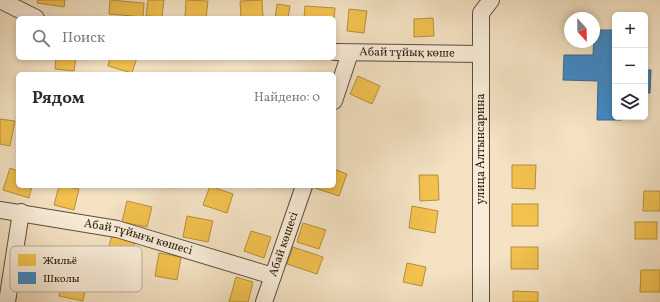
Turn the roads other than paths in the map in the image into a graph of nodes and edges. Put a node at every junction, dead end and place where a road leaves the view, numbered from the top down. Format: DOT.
graph roads {
  1 [pos="0,0"];
  2 [pos="491,0"];
  3 [pos="32,16"];
  4 [pos="336,52"];
  5 [pos="350,53"];
  6 [pos="481,54"];
  7 [pos="336,95"];
  8 [pos="303,188"];
  9 [pos="0,210"];
  10 [pos="21,212"];
  11 [pos="15,246"];
  12 [pos="273,276"];
  13 [pos="10,278"];
  14 [pos="6,302"];
  15 [pos="264,302"];
  16 [pos="481,302"];
  1 -- 3 [label="street"];
  2 -- 6 [label="street, улица Алтынсарина"];
  4 -- 5 [label="street, Абай тұйық көше"];
  5 -- 6 [label="street, Абай тұйық көше"];
  5 -- 7 [label="street"];
  6 -- 16 [label="street, улица Алтынсарина"];
  8 -- 12 [label="street, Абай көшесі"];
  9 -- 10 [label="street, Абай тұйығы көшесі"];
  10 -- 11 [label="street"];
  10 -- 12 [label="street, Абай тұйығы көшесі"];
  12 -- 15 [label="street, Абай көшесі"];
  13 -- 14 [label="street"];
}
